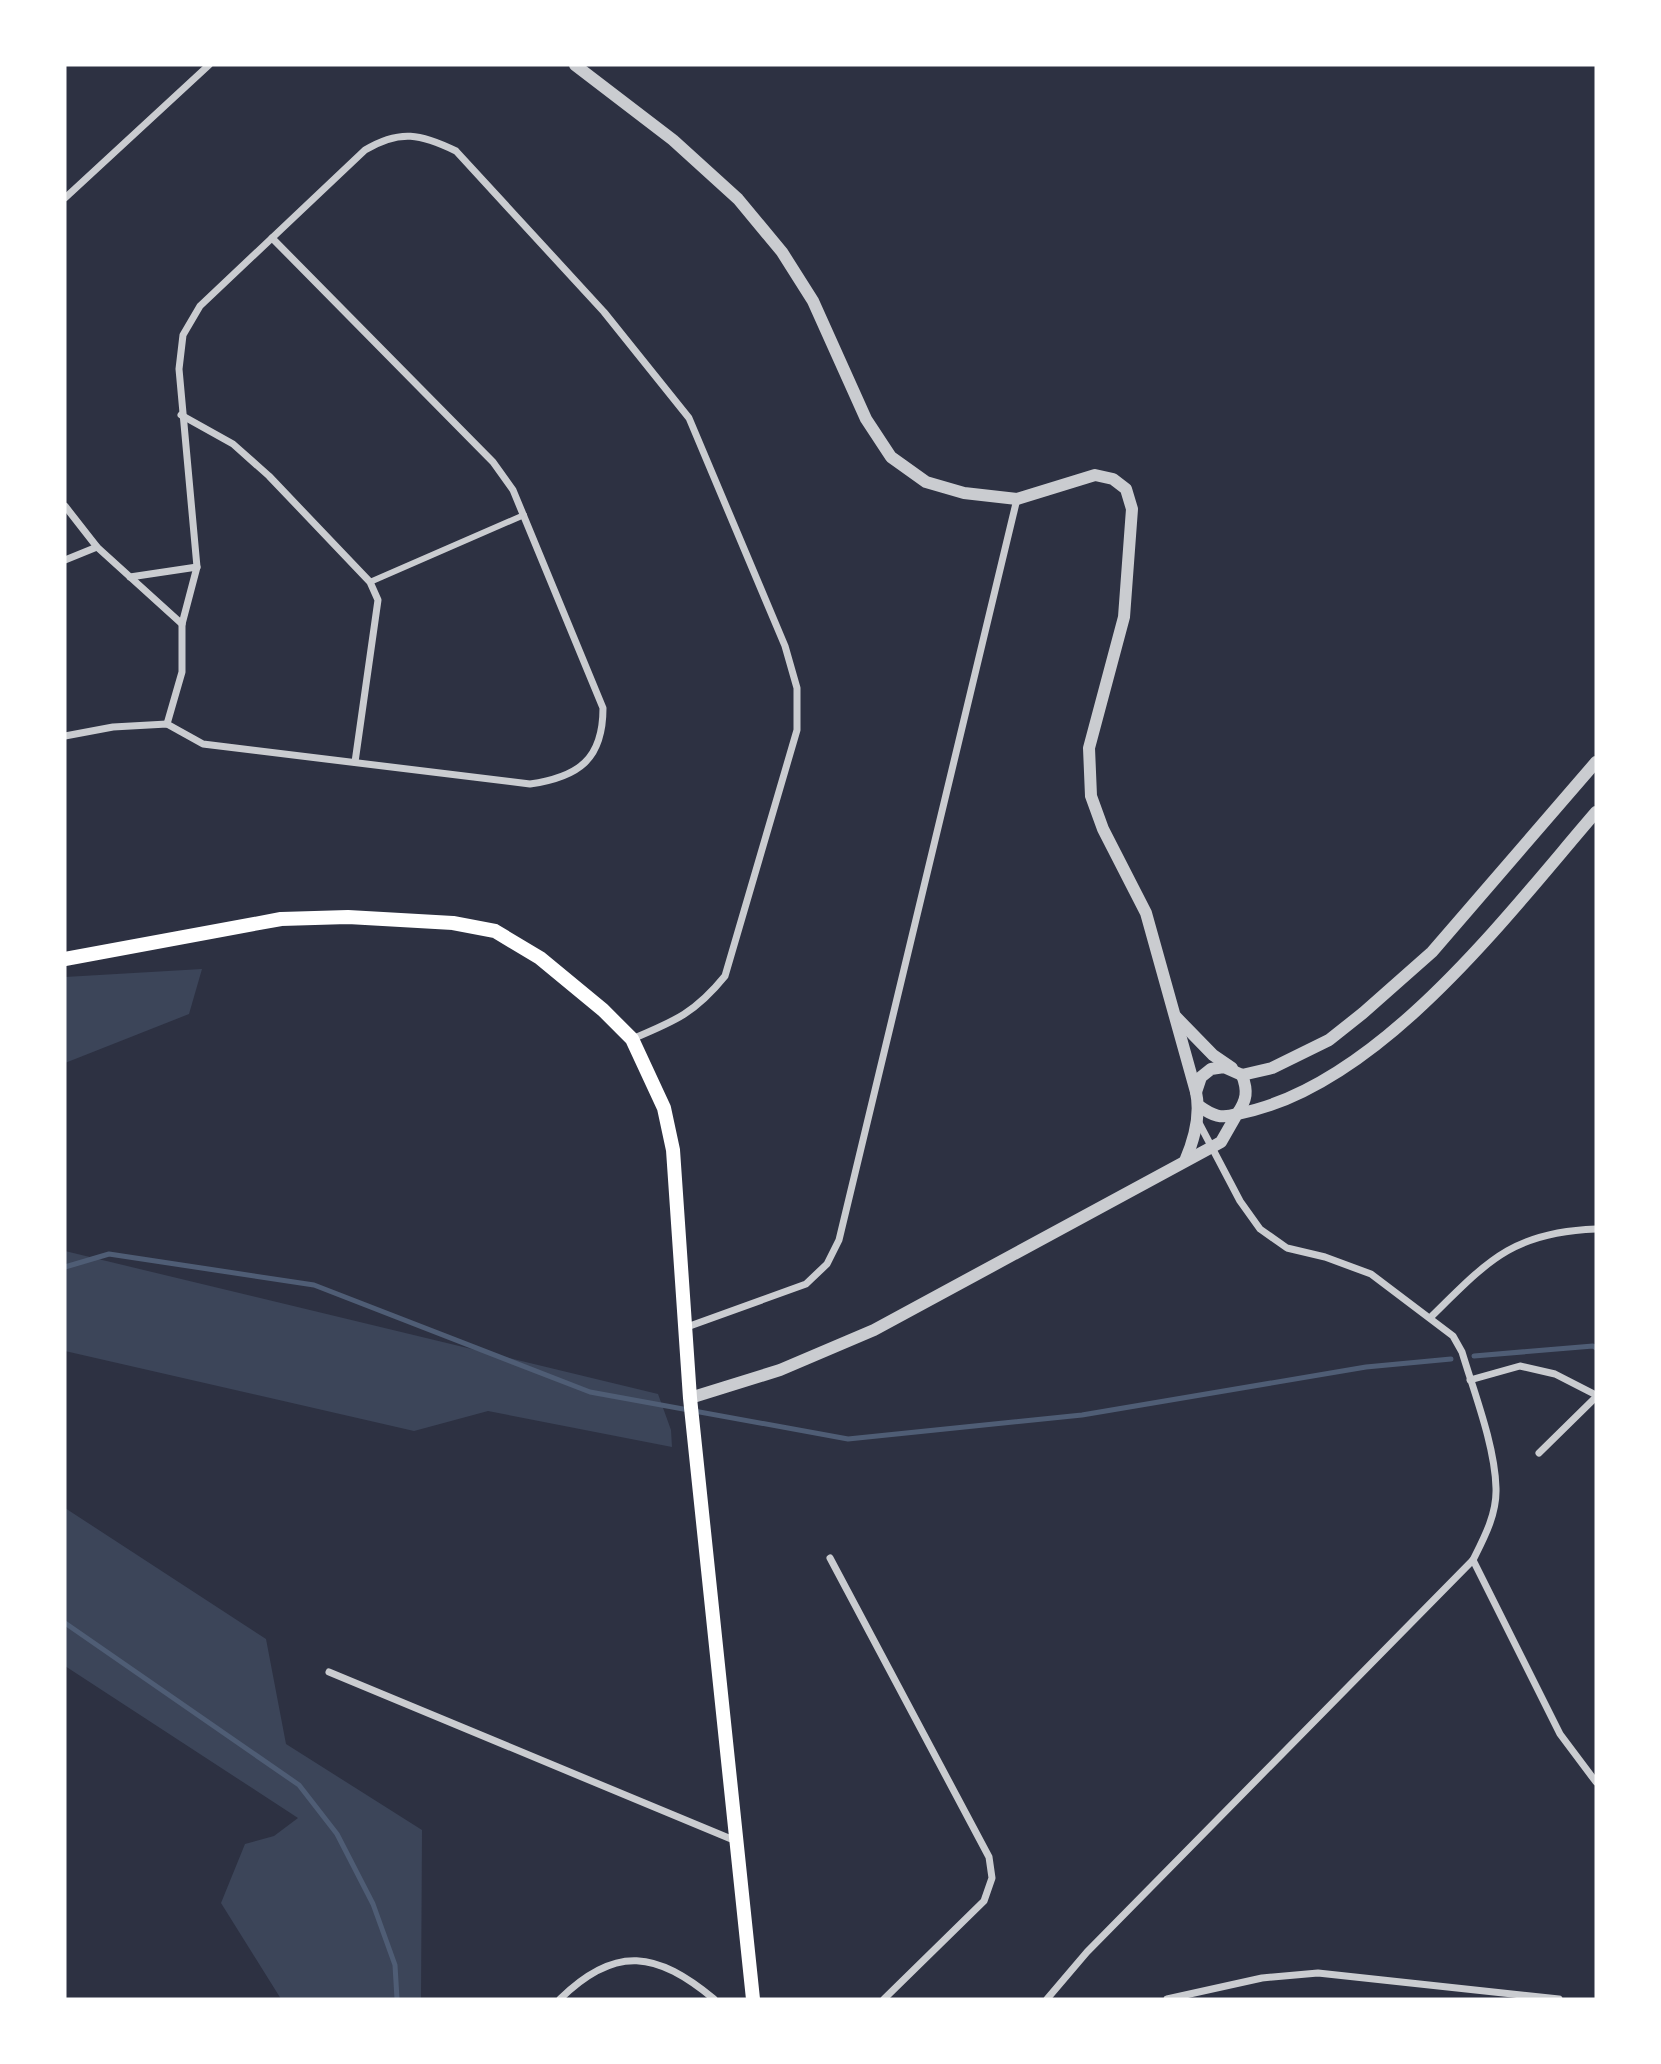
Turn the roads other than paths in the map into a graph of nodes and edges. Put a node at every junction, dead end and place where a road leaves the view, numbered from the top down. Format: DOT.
graph roads {
  1 [pos="209,65"];
  2 [pos="575,65"];
  3 [pos="65,198"];
  4 [pos="272,238"];
  5 [pos="181,415"];
  6 [pos="1017,499"];
  7 [pos="65,506"];
  8 [pos="524,515"];
  9 [pos="97,547"];
  10 [pos="65,560"];
  11 [pos="197,566"];
  12 [pos="130,578"];
  13 [pos="370,582"];
  14 [pos="182,624"];
  15 [pos="167,724"];
  16 [pos="65,736"];
  17 [pos="355,762"];
  18 [pos="1596,762"];
  19 [pos="1596,812"];
  20 [pos="65,959"];
  21 [pos="1174,1014"];
  22 [pos="632,1039"];
  23 [pos="1237,1072"];
  24 [pos="1196,1092"];
  25 [pos="1198,1112"];
  26 [pos="1237,1115"];
  27 [pos="1212,1147"];
  28 [pos="1185,1161"];
  29 [pos="1596,1229"];
  30 [pos="1431,1317"];
  31 [pos="687,1327"];
  32 [pos="1470,1380"];
  33 [pos="1596,1396"];
  34 [pos="691,1401"];
  35 [pos="1539,1453"];
  36 [pos="830,1558"];
  37 [pos="1474,1560"];
  38 [pos="329,1672"];
  39 [pos="1596,1782"];
  40 [pos="738,1842"];
  41 [pos="560,1999"];
  42 [pos="714,1999"];
  43 [pos="753,1999"];
  44 [pos="884,1999"];
  45 [pos="1047,1999"];
  46 [pos="1167,1999"];
  47 [pos="1559,1999"];
  1 -- 3 [label="street"];
  2 -- 6 [label="street"];
  4 -- 5 [label="street"];
  4 -- 8 [label="street"];
  4 -- 22 [label="street"];
  5 -- 11 [label="street"];
  5 -- 13 [label="street"];
  6 -- 21 [label="street"];
  6 -- 31 [label="street"];
  7 -- 9 [label="street"];
  8 -- 13 [label="street"];
  8 -- 17 [label="street"];
  9 -- 10 [label="street"];
  9 -- 12 [label="street"];
  11 -- 12 [label="street"];
  11 -- 14 [label="street"];
  12 -- 14 [label="street"];
  13 -- 17 [label="street"];
  14 -- 15 [label="street"];
  15 -- 16 [label="street"];
  15 -- 17 [label="street"];
  18 -- 23 [label="street"];
  19 -- 26 [label="street"];
  20 -- 22 [label="main road"];
  21 -- 23 [label="street"];
  21 -- 24 [label="street"];
  22 -- 31 [label="main road"];
  23 -- 24 [label="street"];
  23 -- 26 [label="street"];
  24 -- 25 [label="street"];
  25 -- 26 [label="street"];
  25 -- 27 [label="street"];
  25 -- 28 [label="street"];
  26 -- 27 [label="street"];
  27 -- 28 [label="street"];
  27 -- 30 [label="street"];
  28 -- 34 [label="street"];
  29 -- 30 [label="street"];
  30 -- 32 [label="street"];
  31 -- 34 [label="main road"];
  32 -- 33 [label="street"];
  32 -- 37 [label="street"];
  33 -- 35 [label="street"];
  34 -- 40 [label="main road"];
  36 -- 44 [label="street"];
  37 -- 39 [label="street"];
  37 -- 45 [label="street"];
  38 -- 40 [label="street"];
  40 -- 43 [label="main road"];
  41 -- 42 [label="street"];
  46 -- 47 [label="street"];
}
